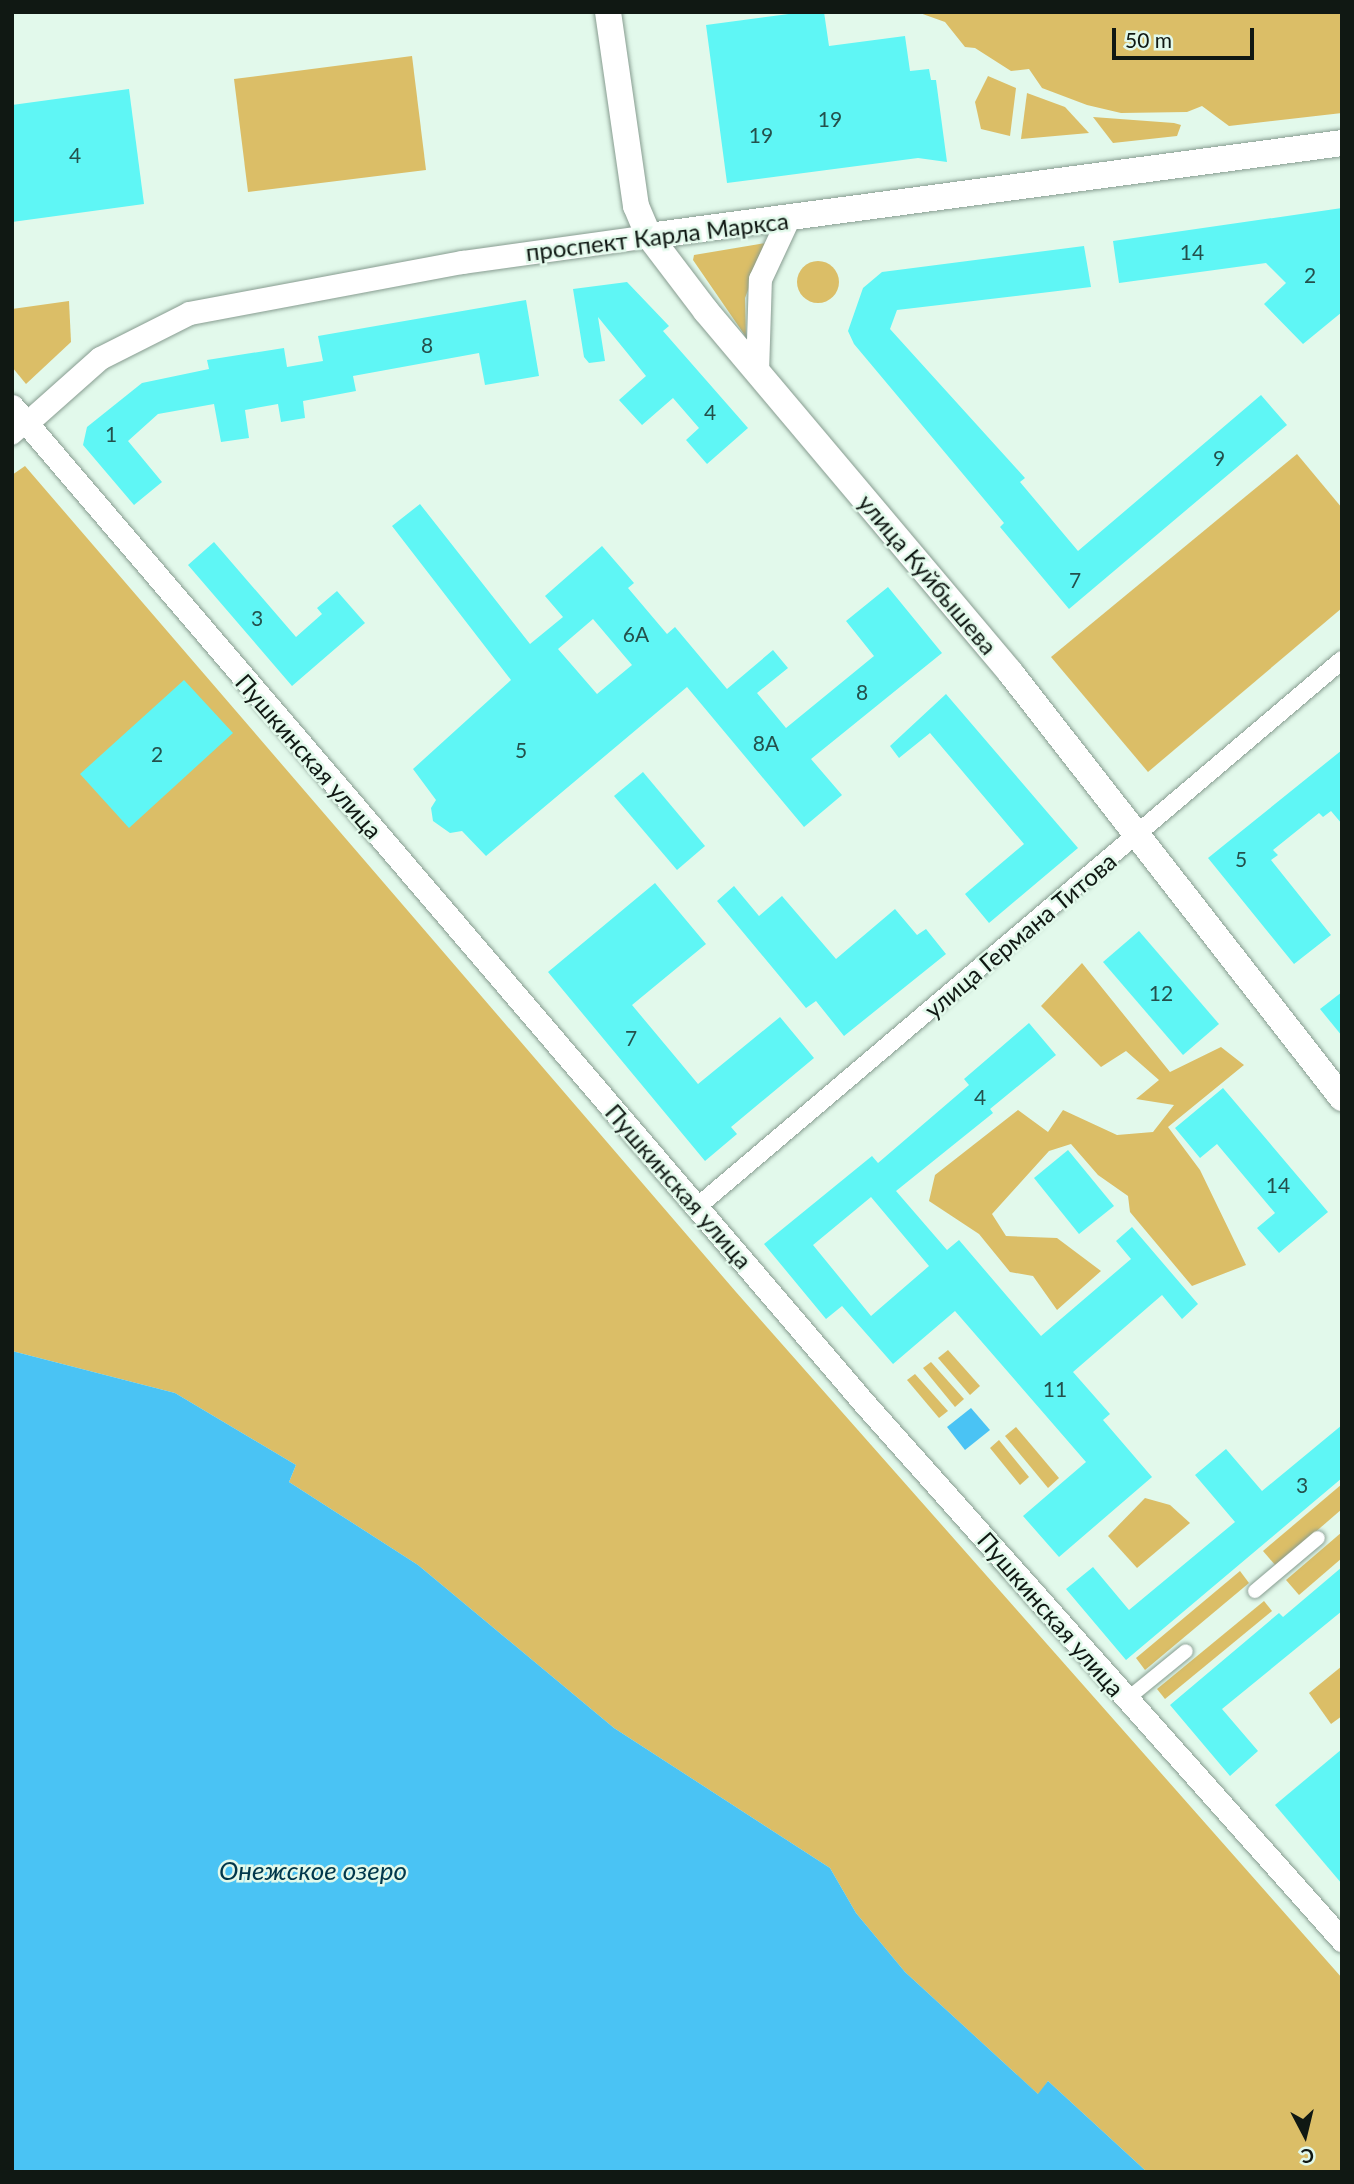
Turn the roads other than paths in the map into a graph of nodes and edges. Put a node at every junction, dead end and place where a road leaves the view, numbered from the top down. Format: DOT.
graph roads {
  1 [pos="608,12"];
  2 [pos="1342,143"];
  3 [pos="788,219"];
  4 [pos="649,236"];
  5 [pos="757,372"];
  6 [pos="18,421"];
  7 [pos="1342,660"];
  8 [pos="1139,835"];
  9 [pos="1342,1098"];
  10 [pos="697,1207"];
  11 [pos="1318,1538"];
  12 [pos="1255,1591"];
  13 [pos="1186,1651"];
  14 [pos="1126,1700"];
  15 [pos="1342,1940"];
  1 -- 4 [label="main road, улица Куйбышева"];
  2 -- 3 [label="main road, проспект Карла Маркса"];
  3 -- 4 [label="main road, проспект Карла Маркса"];
  3 -- 5 [label="street"];
  4 -- 5 [label="main road, улица Куйбышева"];
  4 -- 6 [label="street, проспект Карла Маркса"];
  5 -- 8 [label="main road, улица Куйбышева"];
  6 -- 10 [label="street, Пушкинская улица"];
  7 -- 8 [label="street, улица Германа Титова"];
  8 -- 9 [label="main road, улица Куйбышева"];
  8 -- 10 [label="street, улица Германа Титова"];
  10 -- 14 [label="street, Пушкинская улица"];
  11 -- 12 [label="street"];
  13 -- 14 [label="street"];
  14 -- 15 [label="street, Пушкинская улица"];
}
